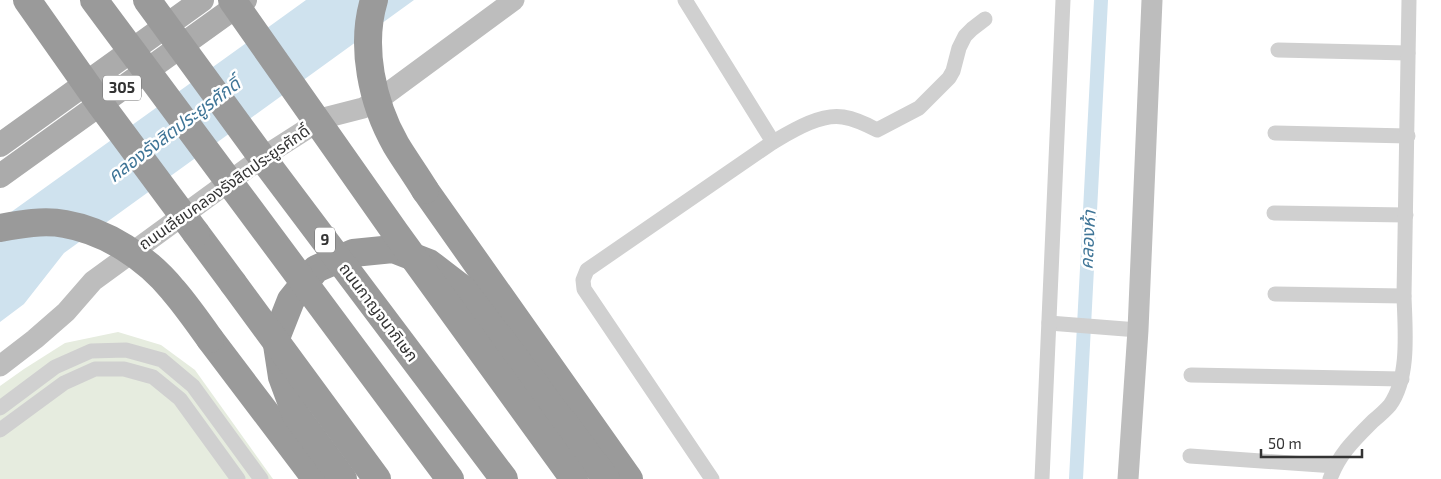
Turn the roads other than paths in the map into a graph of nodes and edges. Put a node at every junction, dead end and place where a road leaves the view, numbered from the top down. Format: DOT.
graph roads {
  1 [pos="7,0"];
  2 [pos="27,0"];
  3 [pos="94,0"];
  4 [pos="147,0"];
  5 [pos="202,0"];
  6 [pos="232,0"];
  7 [pos="236,0"];
  8 [pos="245,0"];
  9 [pos="374,0"];
  10 [pos="514,0"];
  11 [pos="685,0"];
  12 [pos="1063,0"];
  13 [pos="1152,0"];
  14 [pos="1409,0"];
  15 [pos="985,20"];
  16 [pos="251,26"];
  17 [pos="1278,50"];
  18 [pos="1408,53"];
  19 [pos="102,105"];
  20 [pos="1274,133"];
  21 [pos="1408,136"];
  22 [pos="773,142"];
  23 [pos="0,145"];
  24 [pos="0,176"];
  25 [pos="1274,214"];
  26 [pos="1406,215"];
  27 [pos="0,228"];
  28 [pos="1275,294"];
  29 [pos="1404,296"];
  30 [pos="1054,324"];
  31 [pos="1134,329"];
  32 [pos="0,366"];
  33 [pos="1192,374"];
  34 [pos="1402,379"];
  35 [pos="0,408"];
  36 [pos="0,430"];
  37 [pos="1190,456"];
  38 [pos="1333,472"];
  39 [pos="238,479"];
  40 [pos="261,479"];
  41 [pos="316,479"];
  42 [pos="343,479"];
  43 [pos="377,479"];
  44 [pos="450,479"];
  45 [pos="504,479"];
  46 [pos="574,479"];
  47 [pos="606,479"];
  48 [pos="629,479"];
  49 [pos="712,479"];
  50 [pos="1042,479"];
  51 [pos="1128,479"];
  1 -- 19 [label="highway, bridge"];
  2 -- 19 [label="highway, bridge"];
  3 -- 44 [label="highway, bridge"];
  4 -- 45 [label="highway, ถนนกาญจนาภิเษก / 9, bridge"];
  5 -- 23 [label="main road, 305"];
  6 -- 16 [label="highway, bridge"];
  7 -- 16 [label="highway, bridge"];
  8 -- 24 [label="main road, 305"];
  9 -- 48 [label="highway, bridge"];
  10 -- 32 [label="street, ถนนเลียบคลองรังสิตประยูรศักดิ์"];
  11 -- 22 [label="street"];
  12 -- 30 [label="street"];
  13 -- 31 [label="street"];
  14 -- 18 [label="street"];
  15 -- 22 [label="street"];
  16 -- 46 [label="highway, bridge"];
  17 -- 18 [label="street"];
  18 -- 21 [label="street"];
  19 -- 43 [label="highway, bridge"];
  20 -- 21 [label="street"];
  21 -- 26 [label="street"];
  22 -- 49 [label="street"];
  25 -- 26 [label="street"];
  26 -- 29 [label="street"];
  27 -- 41 [label="highway, bridge"];
  28 -- 29 [label="street"];
  29 -- 34 [label="street"];
  30 -- 31 [label="street"];
  30 -- 50 [label="street"];
  31 -- 51 [label="street"];
  33 -- 34 [label="street"];
  34 -- 38 [label="street"];
  35 -- 40 [label="street"];
  36 -- 39 [label="street"];
  37 -- 38 [label="street"];
  42 -- 47 [label="highway"];
}
